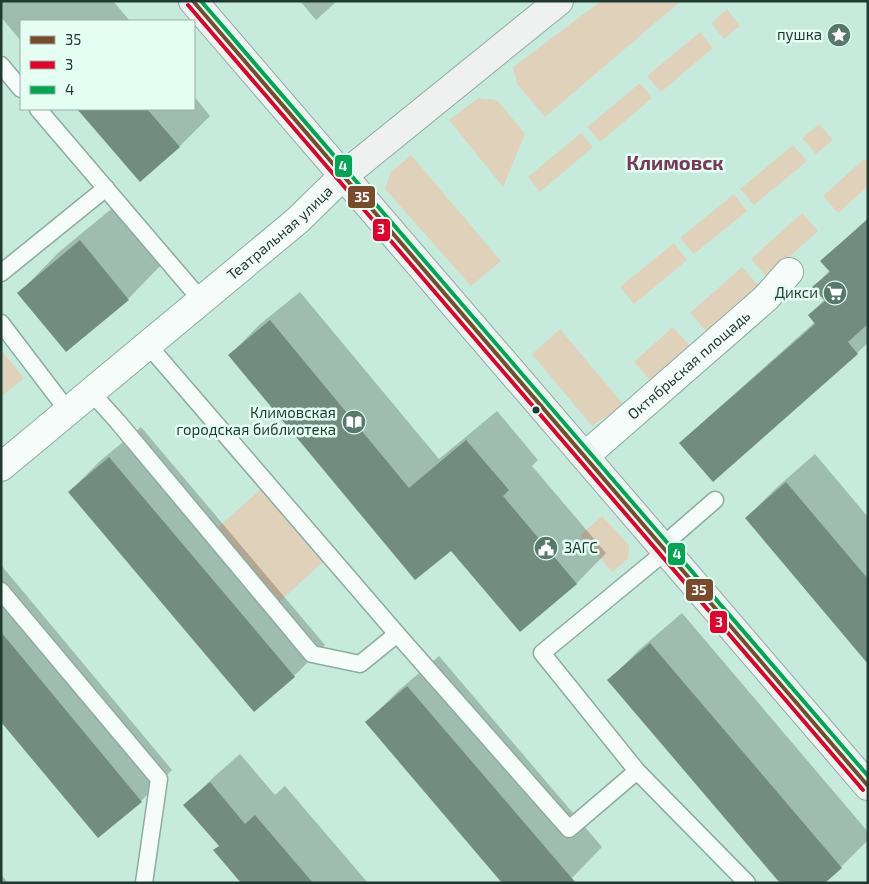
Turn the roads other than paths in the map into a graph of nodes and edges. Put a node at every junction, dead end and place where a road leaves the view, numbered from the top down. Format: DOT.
graph roads {
  1 [pos="559,1"];
  2 [pos="198,3"];
  3 [pos="1,65"];
  4 [pos="20,87"];
  5 [pos="39,110"];
  6 [pos="343,176"];
  7 [pos="106,188"];
  8 [pos="789,272"];
  9 [pos="1,273"];
  10 [pos="202,300"];
  11 [pos="1,323"];
  12 [pos="148,345"];
  13 [pos="91,392"];
  14 [pos="68,411"];
  15 [pos="584,456"];
  16 [pos="1,467"];
  17 [pos="714,500"];
  18 [pos="664,549"];
  19 [pos="1,591"];
  20 [pos="396,634"];
  21 [pos="636,771"];
  22 [pos="868,786"];
  23 [pos="144,883"];
  24 [pos="746,883"];
  1 -- 6 [label="main road, Театральная улица"];
  2 -- 6 [label="main road"];
  3 -- 4 [label="lane"];
  5 -- 7 [label="lane"];
  6 -- 10 [label="street, Театральная улица"];
  6 -- 15 [label="main road"];
  7 -- 9 [label="lane"];
  7 -- 10 [label="lane"];
  8 -- 15 [label="street, Октябрьская площадь"];
  10 -- 12 [label="street, Театральная улица"];
  11 -- 14 [label="lane"];
  12 -- 13 [label="street, Театральная улица"];
  12 -- 20 [label="lane"];
  13 -- 14 [label="street, Театральная улица"];
  13 -- 20 [label="lane"];
  14 -- 16 [label="street, Театральная улица"];
  15 -- 18 [label="main road"];
  17 -- 18 [label="lane"];
  18 -- 21 [label="lane"];
  18 -- 22 [label="main road"];
  19 -- 23 [label="lane"];
  20 -- 21 [label="lane"];
  21 -- 24 [label="lane"];
}
